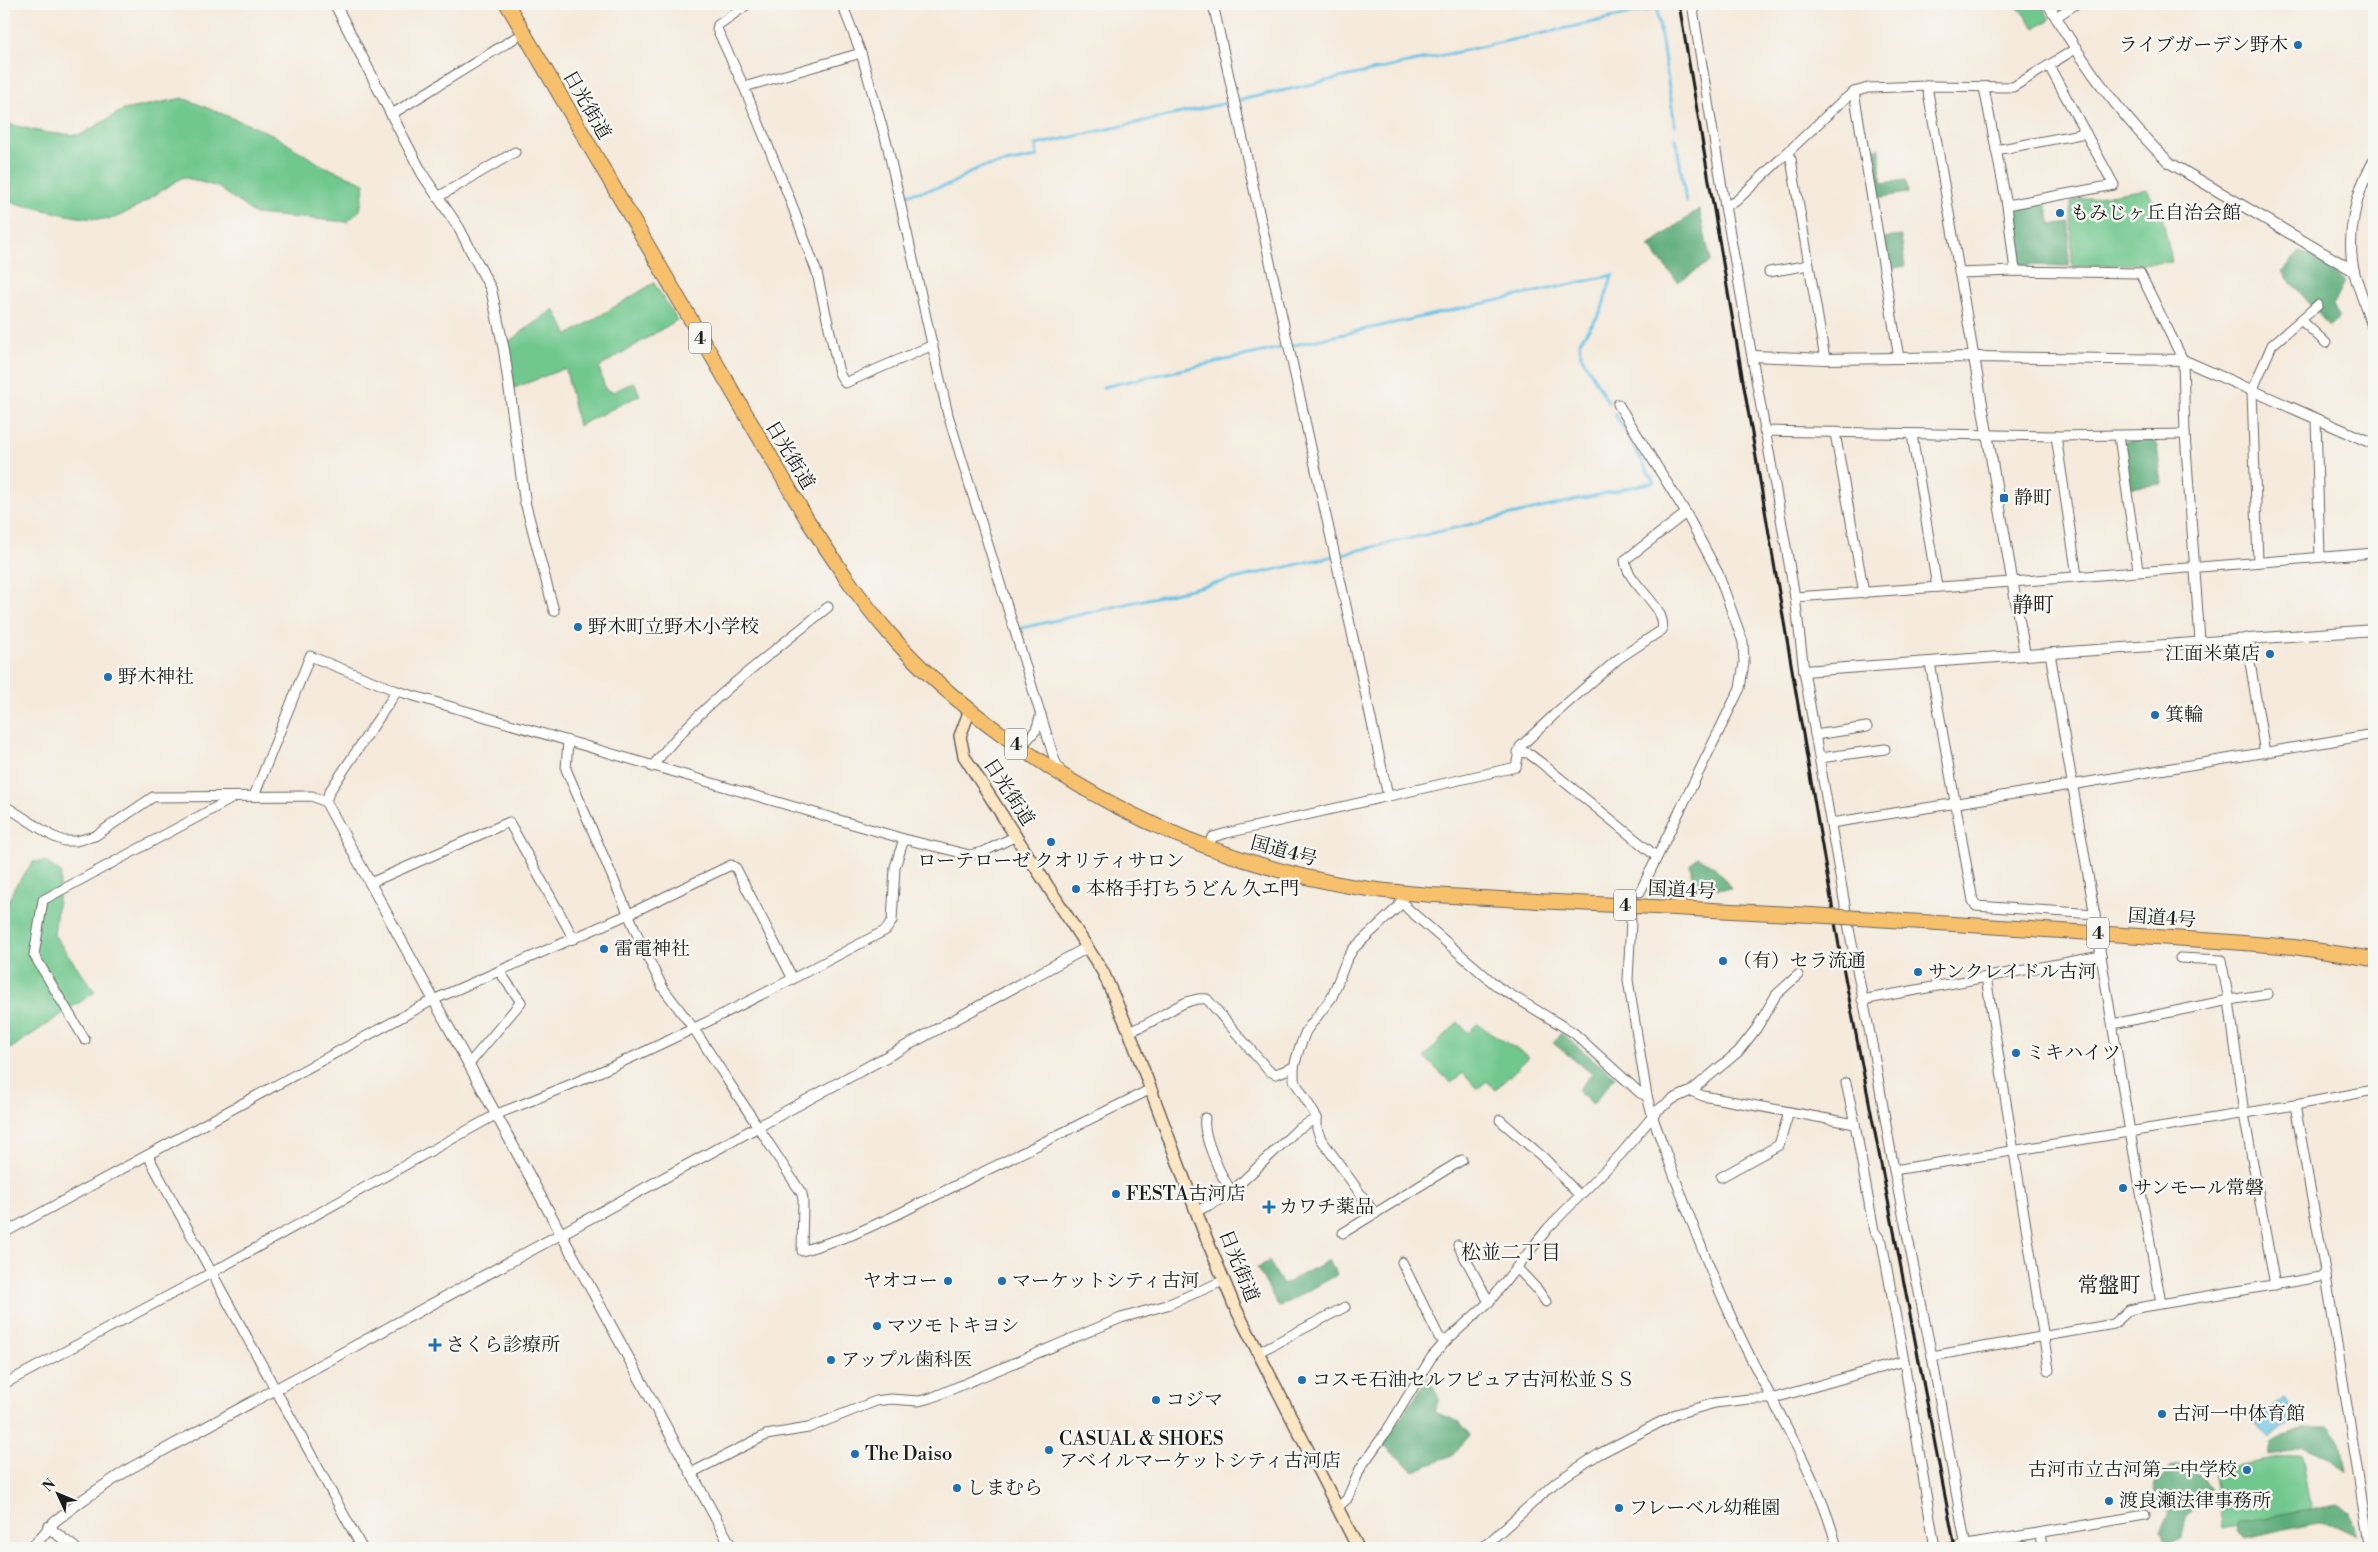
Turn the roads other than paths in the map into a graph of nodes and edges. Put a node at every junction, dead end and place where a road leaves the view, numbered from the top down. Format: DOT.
graph roads {
  1 [pos="335,4"];
  2 [pos="507,4"];
  3 [pos="748,4"];
  4 [pos="842,4"];
  5 [pos="1213,4"];
  6 [pos="1692,4"];
  7 [pos="2048,4"];
  8 [pos="2076,4"];
  9 [pos="2056,17"];
  10 [pos="515,38"];
  11 [pos="2077,48"];
  12 [pos="861,53"];
  13 [pos="2049,66"];
  14 [pos="1927,86"];
  15 [pos="744,87"];
  16 [pos="1984,88"];
  17 [pos="1854,92"];
  18 [pos="392,114"];
  19 [pos="2086,133"];
  20 [pos="1996,150"];
  21 [pos="515,152"];
  22 [pos="1788,154"];
  23 [pos="2374,161"];
  24 [pos="438,197"];
  25 [pos="2007,205"];
  26 [pos="1725,206"];
  27 [pos="1809,264"];
  28 [pos="2015,271"];
  29 [pos="2354,271"];
  30 [pos="1769,272"];
  31 [pos="1959,273"];
  32 [pos="2318,305"];
  33 [pos="2301,320"];
  34 [pos="2374,331"];
  35 [pos="2326,343"];
  36 [pos="933,345"];
  37 [pos="1753,356"];
  38 [pos="1974,357"];
  39 [pos="1899,358"];
  40 [pos="1825,359"];
  41 [pos="2183,360"];
  42 [pos="2252,391"];
  43 [pos="1618,404"];
  44 [pos="2316,419"];
  45 [pos="1764,431"];
  46 [pos="1835,433"];
  47 [pos="1912,434"];
  48 [pos="2185,434"];
  49 [pos="1987,435"];
  50 [pos="2056,436"];
  51 [pos="2119,436"];
  52 [pos="2374,444"];
  53 [pos="525,502"];
  54 [pos="1686,513"];
  55 [pos="2374,553"];
  56 [pos="2320,557"];
  57 [pos="2258,562"];
  58 [pos="2195,567"];
  59 [pos="2138,570"];
  60 [pos="2077,576"];
  61 [pos="2012,582"];
  62 [pos="1937,587"];
  63 [pos="1864,593"];
  64 [pos="1795,597"];
  65 [pos="828,608"];
  66 [pos="554,611"];
  67 [pos="2374,630"];
  68 [pos="2246,638"];
  69 [pos="2200,641"];
  70 [pos="2050,653"];
  71 [pos="2024,655"];
  72 [pos="1930,663"];
  73 [pos="1804,671"];
  74 [pos="397,691"];
  75 [pos="970,710"];
  76 [pos="1041,714"];
  77 [pos="1867,727"];
  78 [pos="2374,734"];
  79 [pos="1815,735"];
  80 [pos="568,741"];
  81 [pos="1020,748"];
  82 [pos="1885,748"];
  83 [pos="1518,752"];
  84 [pos="2264,753"];
  85 [pos="1820,758"];
  86 [pos="652,767"];
  87 [pos="1063,776"];
  88 [pos="2071,785"];
  89 [pos="237,796"];
  90 [pos="254,796"];
  91 [pos="1388,796"];
  92 [pos="326,802"];
  93 [pos="1956,803"];
  94 [pos="4,805"];
  95 [pos="1831,822"];
  96 [pos="1016,836"];
  97 [pos="904,839"];
  98 [pos="1206,848"];
  99 [pos="1656,856"];
  100 [pos="370,883"];
  101 [pos="1640,892"];
  102 [pos="1404,897"];
  103 [pos="630,914"];
  104 [pos="1631,921"];
  105 [pos="574,939"];
  106 [pos="1088,947"];
  107 [pos="2180,958"];
  108 [pos="2374,959"];
  109 [pos="499,971"];
  110 [pos="1798,975"];
  111 [pos="1986,978"];
  112 [pos="793,979"];
  113 [pos="2268,994"];
  114 [pos="433,1000"];
  115 [pos="1862,1000"];
  116 [pos="2228,1000"];
  117 [pos="2113,1024"];
  118 [pos="694,1029"];
  119 [pos="1129,1031"];
  120 [pos="85,1040"];
  121 [pos="470,1064"];
  122 [pos="1294,1067"];
  123 [pos="1846,1083"];
  124 [pos="1151,1088"];
  125 [pos="2374,1090"];
  126 [pos="1691,1091"];
  127 [pos="1647,1096"];
  128 [pos="2294,1105"];
  129 [pos="1789,1112"];
  130 [pos="498,1114"];
  131 [pos="2244,1114"];
  132 [pos="1205,1118"];
  133 [pos="1316,1118"];
  134 [pos="1653,1118"];
  135 [pos="1500,1120"];
  136 [pos="1855,1124"];
  137 [pos="759,1127"];
  138 [pos="2130,1132"];
  139 [pos="2015,1151"];
  140 [pos="148,1156"];
  141 [pos="1462,1160"];
  142 [pos="1894,1170"];
  143 [pos="1721,1177"];
  144 [pos="1232,1191"];
  145 [pos="1579,1196"];
  146 [pos="1197,1211"];
  147 [pos="1375,1214"];
  148 [pos="4,1233"];
  149 [pos="1343,1233"];
  150 [pos="562,1234"];
  151 [pos="1458,1245"];
  152 [pos="1402,1262"];
  153 [pos="1517,1268"];
  154 [pos="211,1273"];
  155 [pos="2326,1276"];
  156 [pos="1223,1280"];
  157 [pos="2275,1285"];
  158 [pos="1489,1302"];
  159 [pos="1546,1302"];
  160 [pos="2161,1303"];
  161 [pos="1345,1307"];
  162 [pos="2045,1336"];
  163 [pos="1446,1341"];
  164 [pos="1258,1353"];
  165 [pos="1932,1356"];
  166 [pos="1904,1361"];
  167 [pos="2049,1370"];
  168 [pos="4,1384"];
  169 [pos="276,1389"];
  170 [pos="1771,1399"];
  171 [pos="691,1473"];
  172 [pos="1337,1508"];
  173 [pos="2145,1515"];
  174 [pos="2370,1518"];
  175 [pos="48,1527"];
  176 [pos="2040,1533"];
  177 [pos="1990,1545"];
  178 [pos="727,1546"];
  179 [pos="1966,1547"];
  180 [pos="32,1548"];
  181 [pos="75,1548"];
  182 [pos="362,1548"];
  183 [pos="1358,1548"];
  184 [pos="1480,1548"];
  185 [pos="1837,1548"];
  186 [pos="1935,1548"];
  187 [pos="1949,1548"];
  188 [pos="2042,1548"];
  189 [pos="2370,1548"];
  1 -- 18 [label="street"];
  2 -- 75 [label="highway, 日光街道 / 4"];
  3 -- 15 [label="street"];
  4 -- 12 [label="street"];
  5 -- 91 [label="street"];
  6 -- 26 [label="street"];
  7 -- 9 [label="street"];
  8 -- 9 [label="street"];
  9 -- 11 [label="street"];
  10 -- 18 [label="street"];
  11 -- 13 [label="street"];
  11 -- 29 [label="street"];
  12 -- 15 [label="street"];
  12 -- 36 [label="street"];
  13 -- 16 [label="street"];
  13 -- 19 [label="street"];
  14 -- 16 [label="street"];
  14 -- 17 [label="street"];
  14 -- 31 [label="street"];
  15 -- 36 [label="street"];
  16 -- 20 [label="street"];
  17 -- 22 [label="street"];
  17 -- 39 [label="street"];
  18 -- 24 [label="street"];
  19 -- 20 [label="street"];
  19 -- 25 [label="street"];
  20 -- 25 [label="street"];
  21 -- 24 [label="street"];
  22 -- 26 [label="street"];
  22 -- 27 [label="street"];
  23 -- 29 [label="street"];
  24 -- 53 [label="street"];
  25 -- 28 [label="street"];
  26 -- 37 [label="street"];
  27 -- 30 [label="street"];
  27 -- 40 [label="street"];
  28 -- 31 [label="street"];
  28 -- 41 [label="street"];
  29 -- 34 [label="street"];
  31 -- 38 [label="street"];
  32 -- 33 [label="street"];
  33 -- 35 [label="street"];
  33 -- 42 [label="street"];
  36 -- 76 [label="street"];
  37 -- 40 [label="street"];
  37 -- 45 [label="street"];
  38 -- 39 [label="street"];
  38 -- 41 [label="street"];
  38 -- 49 [label="street"];
  39 -- 40 [label="street"];
  41 -- 42 [label="street"];
  41 -- 48 [label="street"];
  42 -- 44 [label="street"];
  42 -- 57 [label="street"];
  43 -- 54 [label="street"];
  44 -- 52 [label="street"];
  44 -- 56 [label="street"];
  45 -- 46 [label="street"];
  45 -- 64 [label="street"];
  46 -- 47 [label="street"];
  46 -- 63 [label="street"];
  47 -- 49 [label="street"];
  47 -- 62 [label="street"];
  48 -- 51 [label="street"];
  48 -- 58 [label="street"];
  49 -- 50 [label="street"];
  49 -- 61 [label="street"];
  50 -- 51 [label="street"];
  50 -- 60 [label="street"];
  51 -- 59 [label="street"];
  53 -- 66 [label="street"];
  54 -- 83 [label="street"];
  54 -- 99 [label="street"];
  55 -- 56 [label="street"];
  56 -- 57 [label="street"];
  57 -- 58 [label="street"];
  58 -- 59 [label="street"];
  58 -- 69 [label="street"];
  59 -- 60 [label="street"];
  60 -- 61 [label="street"];
  61 -- 62 [label="street"];
  61 -- 71 [label="street"];
  62 -- 63 [label="street"];
  63 -- 64 [label="street"];
  64 -- 73 [label="street"];
  65 -- 86 [label="street"];
  67 -- 68 [label="street"];
  68 -- 69 [label="street"];
  68 -- 84 [label="street"];
  69 -- 70 [label="street"];
  70 -- 71 [label="street"];
  70 -- 88 [label="street"];
  71 -- 72 [label="street"];
  72 -- 73 [label="street"];
  72 -- 93 [label="street"];
  73 -- 79 [label="street"];
  74 -- 80 [label="street"];
  74 -- 90 [label="street"];
  74 -- 92 [label="street"];
  75 -- 81 [label="highway, 国道4号 / 4"];
  75 -- 96 [label="main road, 日光街道"];
  76 -- 81 [label="street"];
  76 -- 87 [label="street"];
  77 -- 79 [label="street"];
  78 -- 84 [label="street"];
  79 -- 85 [label="street"];
  80 -- 86 [label="street"];
  80 -- 103 [label="street"];
  81 -- 87 [label="highway, 国道4号 / 4"];
  82 -- 85 [label="street"];
  83 -- 91 [label="street"];
  83 -- 99 [label="street"];
  84 -- 88 [label="street"];
  85 -- 95 [label="street"];
  86 -- 97 [label="street"];
  87 -- 98 [label="highway, 国道4号 / 4"];
  88 -- 93 [label="street"];
  88 -- 93 [label="street"];
  89 -- 90 [label="street"];
  89 -- 94 [label="street"];
  89 -- 120 [label="street"];
  90 -- 92 [label="street"];
  91 -- 98 [label="street"];
  92 -- 100 [label="street"];
  93 -- 95 [label="street"];
  95 -- 115 [label="street"];
  96 -- 97 [label="street"];
  96 -- 106 [label="main road, 日光街道"];
  97 -- 112 [label="street"];
  98 -- 102 [label="highway, 国道4号 / 4"];
  99 -- 101 [label="street"];
  100 -- 105 [label="street"];
  100 -- 114 [label="street"];
  102 -- 108 [label="highway, 国道4号 / 4, bridge"];
  102 -- 122 [label="street"];
  102 -- 127 [label="street"];
  103 -- 105 [label="street"];
  103 -- 112 [label="street"];
  103 -- 118 [label="street"];
  104 -- 127 [label="street"];
  105 -- 109 [label="street"];
  106 -- 119 [label="main road, 日光街道"];
  106 -- 137 [label="street"];
  107 -- 116 [label="street"];
  109 -- 114 [label="street"];
  109 -- 121 [label="street"];
  110 -- 126 [label="street"];
  111 -- 115 [label="street"];
  111 -- 117 [label="street"];
  111 -- 139 [label="street"];
  112 -- 118 [label="street"];
  113 -- 116 [label="street"];
  114 -- 121 [label="street"];
  114 -- 140 [label="street"];
  115 -- 142 [label="street"];
  116 -- 117 [label="street"];
  116 -- 131 [label="street"];
  117 -- 138 [label="street"];
  118 -- 130 [label="street"];
  118 -- 137 [label="street"];
  119 -- 122 [label="street"];
  119 -- 124 [label="main road, 日光街道"];
  121 -- 130 [label="street"];
  122 -- 133 [label="street"];
  123 -- 136 [label="street"];
  124 -- 137 [label="street"];
  124 -- 146 [label="main road, 日光街道"];
  125 -- 128 [label="street"];
  126 -- 129 [label="street"];
  126 -- 134 [label="street"];
  127 -- 134 [label="street"];
  128 -- 131 [label="street"];
  128 -- 155 [label="street"];
  129 -- 136 [label="street"];
  129 -- 143 [label="street"];
  130 -- 150 [label="street"];
  130 -- 154 [label="street"];
  131 -- 138 [label="street"];
  131 -- 157 [label="street"];
  132 -- 144 [label="street"];
  133 -- 144 [label="street"];
  133 -- 147 [label="street"];
  134 -- 145 [label="street"];
  134 -- 170 [label="street"];
  135 -- 145 [label="street"];
  136 -- 166 [label="street"];
  137 -- 150 [label="street"];
  138 -- 139 [label="street"];
  138 -- 160 [label="street"];
  139 -- 142 [label="street"];
  139 -- 162 [label="street"];
  140 -- 148 [label="street"];
  140 -- 154 [label="street"];
  141 -- 147 [label="street"];
  142 -- 165 [label="street"];
  144 -- 146 [label="street"];
  145 -- 153 [label="street"];
  146 -- 156 [label="main road, 日光街道"];
  147 -- 149 [label="street"];
  150 -- 169 [label="street"];
  150 -- 171 [label="street"];
  151 -- 158 [label="street"];
  152 -- 163 [label="street"];
  153 -- 158 [label="street"];
  153 -- 159 [label="street"];
  154 -- 168 [label="street"];
  154 -- 169 [label="street"];
  155 -- 157 [label="street"];
  155 -- 174 [label="street"];
  156 -- 164 [label="main road, 日光街道"];
  156 -- 171 [label="street"];
  157 -- 160 [label="street"];
  158 -- 163 [label="street"];
  160 -- 162 [label="street"];
  161 -- 164 [label="street"];
  162 -- 165 [label="street"];
  162 -- 167 [label="street"];
  163 -- 172 [label="street"];
  164 -- 172 [label="main road, 日光街道"];
  165 -- 179 [label="street"];
  166 -- 170 [label="street"];
  166 -- 186 [label="street"];
  169 -- 175 [label="street"];
  169 -- 182 [label="street"];
  170 -- 184 [label="street"];
  170 -- 185 [label="street"];
  171 -- 178 [label="street"];
  172 -- 183 [label="main road, 日光街道"];
  173 -- 176 [label="street"];
  174 -- 189 [label="street"];
  175 -- 180 [label="street"];
  175 -- 181 [label="street"];
  176 -- 177 [label="street"];
  176 -- 188 [label="street"];
  177 -- 179 [label="street"];
  179 -- 187 [label="street"];
}
